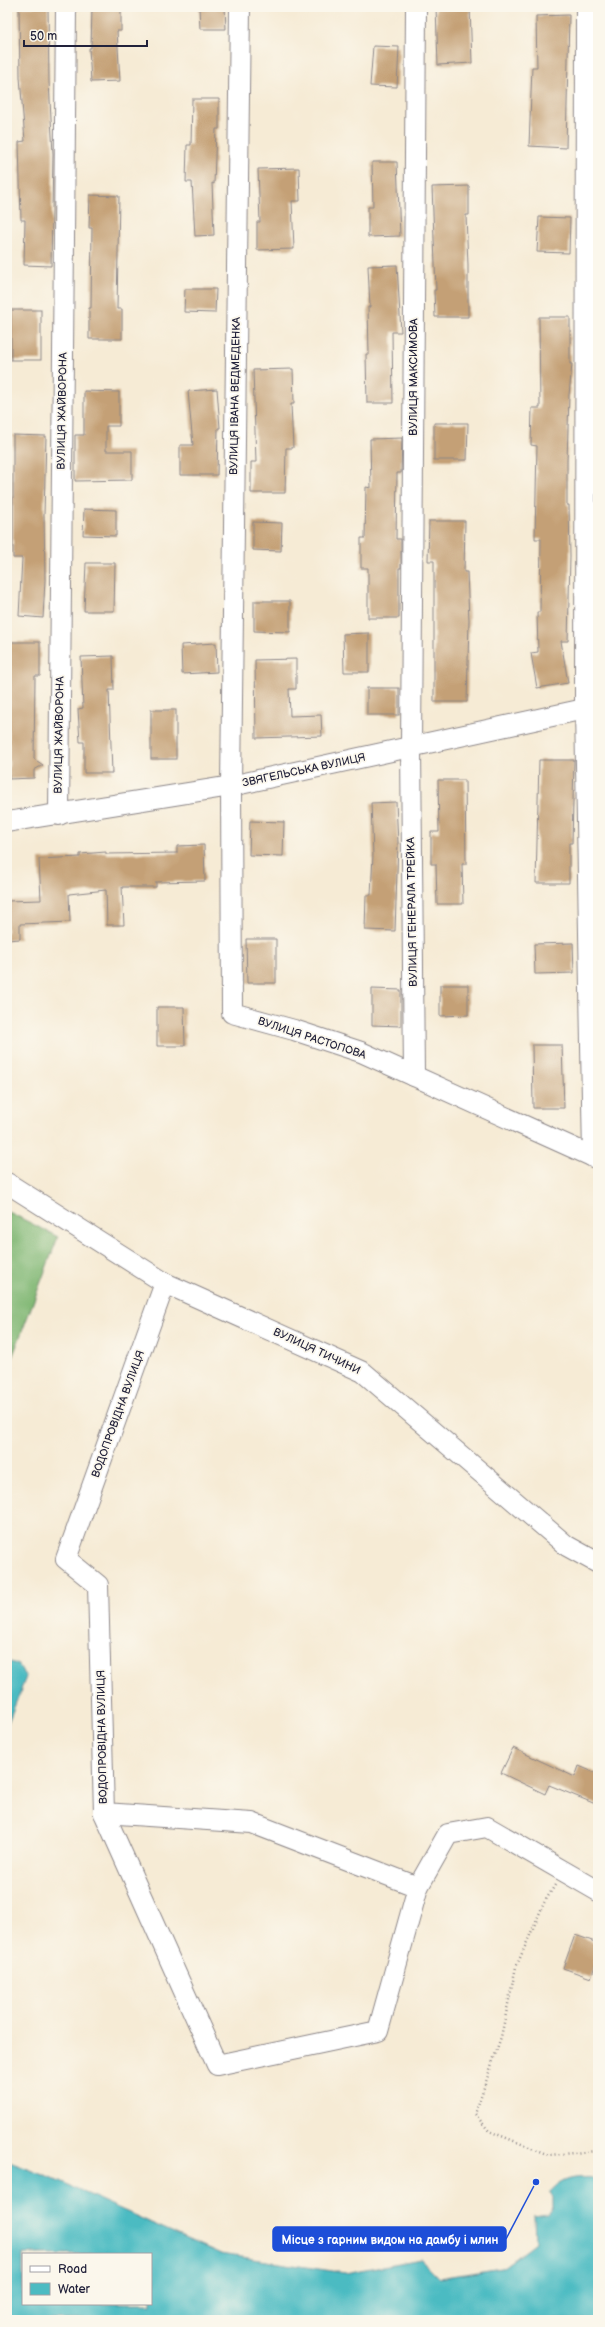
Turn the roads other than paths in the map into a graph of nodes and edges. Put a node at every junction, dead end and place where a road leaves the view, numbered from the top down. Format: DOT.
graph roads {
  1 [pos="66,7"];
  2 [pos="240,7"];
  3 [pos="416,7"];
  4 [pos="586,7"];
  5 [pos="592,71"];
  6 [pos="592,250"];
  7 [pos="592,420"];
  8 [pos="592,547"];
  9 [pos="591,708"];
  10 [pos="411,748"];
  11 [pos="231,786"];
  12 [pos="59,815"];
  13 [pos="7,822"];
  14 [pos="414,1076"];
  15 [pos="596,1158"];
  16 [pos="7,1183"];
  17 [pos="165,1283"];
  18 [pos="598,1563"];
  19 [pos="104,1813"];
  20 [pos="418,1887"];
  21 [pos="598,1891"];
  1 -- 12 [label="street, ВУЛИЦЯ ЖАЙВОРОНА"];
  2 -- 11 [label="street, ВУЛИЦЯ ІВАНА ВЕДМЕДЕНКА"];
  3 -- 10 [label="street, ВУЛИЦЯ МАКСИМОВА"];
  4 -- 5 [label="street"];
  5 -- 6 [label="street"];
  6 -- 7 [label="street"];
  7 -- 8 [label="street"];
  8 -- 9 [label="street"];
  9 -- 10 [label="street, ЗВЯГЕЛЬСЬКА ВУЛИЦЯ"];
  9 -- 15 [label="street"];
  10 -- 11 [label="street, ЗВЯГЕЛЬСЬКА ВУЛИЦЯ"];
  10 -- 14 [label="street, ВУЛИЦЯ ГЕНЕРАЛА ТРЕЙКА"];
  11 -- 12 [label="street, ЗВЯГЕЛЬСЬКА ВУЛИЦЯ"];
  11 -- 14 [label="street, ВУЛИЦЯ РАСТОПОВА"];
  12 -- 13 [label="street, ЗВЯГЕЛЬСЬКА ВУЛИЦЯ"];
  14 -- 15 [label="street, ВУЛИЦЯ РАСТОПОВА"];
  16 -- 17 [label="street, ВУЛИЦЯ ТИЧИНИ"];
  17 -- 18 [label="street, ВУЛИЦЯ ТИЧИНИ"];
  17 -- 19 [label="street, ВОДОПРОВІДНА ВУЛИЦЯ"];
  19 -- 20 [label="street, ВОДОПРОВІДНА ВУЛИЦЯ"];
  19 -- 20 [label="street"];
  20 -- 21 [label="street"];
}
